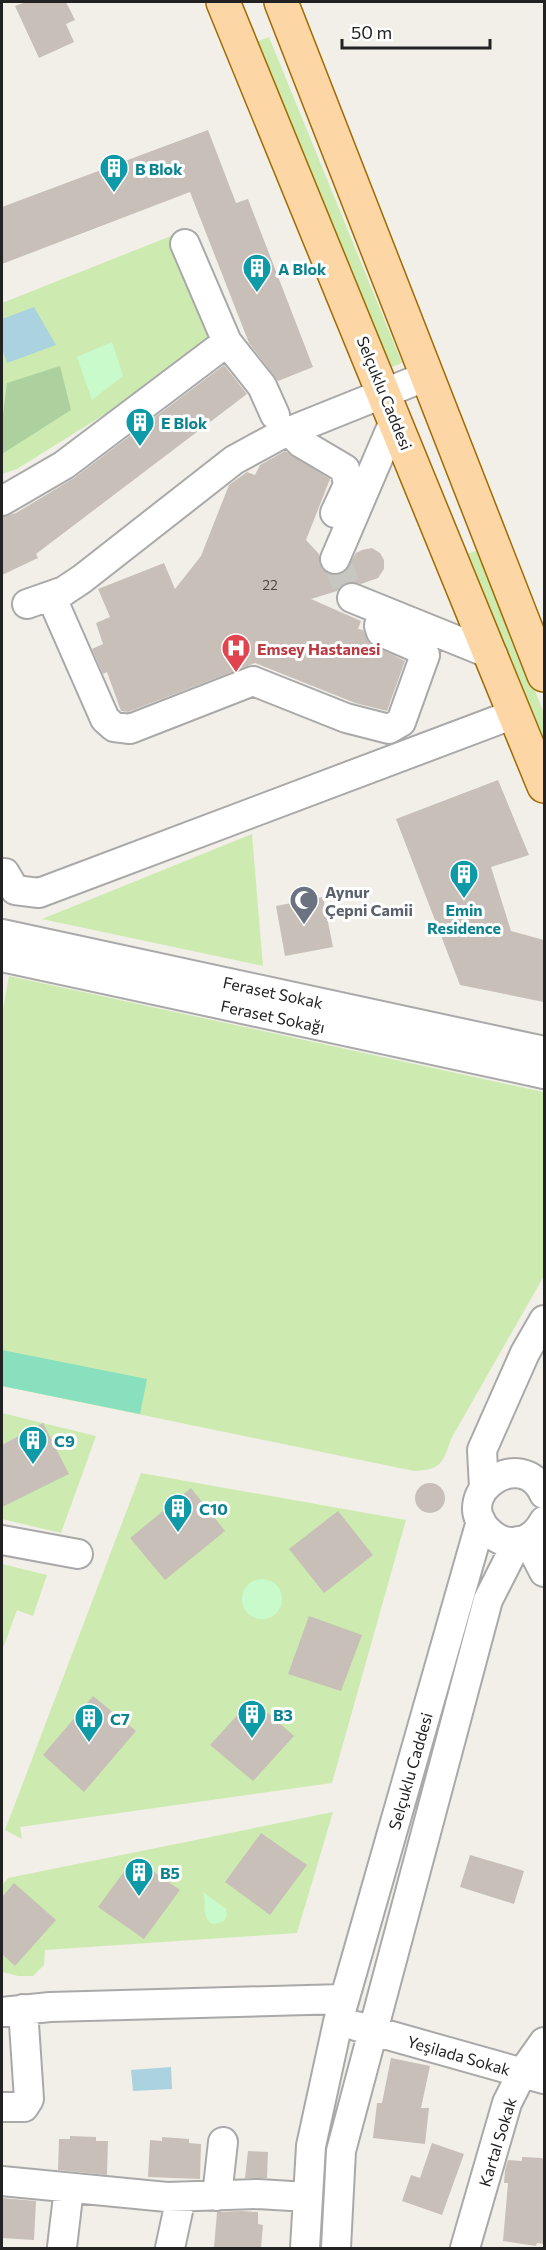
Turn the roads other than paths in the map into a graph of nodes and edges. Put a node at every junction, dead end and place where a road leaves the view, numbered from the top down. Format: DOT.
graph roads {
  1 [pos="223,2"];
  2 [pos="281,2"];
  3 [pos="185,244"];
  4 [pos="227,342"];
  5 [pos="427,376"];
  6 [pos="390,405"];
  7 [pos="282,423"];
  8 [pos="2,501"];
  9 [pos="352,598"];
  10 [pos="382,611"];
  11 [pos="493,656"];
  12 [pos="542,661"];
  13 [pos="514,714"];
  14 [pos="544,786"];
  15 [pos="2,873"];
  16 [pos="2,934"];
  17 [pos="2,957"];
  18 [pos="544,1051"];
  19 [pos="544,1074"];
  20 [pos="544,1320"];
  21 [pos="544,1483"];
  22 [pos="484,1488"];
  23 [pos="480,1521"];
  24 [pos="530,1534"];
  25 [pos="2,1540"];
  26 [pos="78,1554"];
  27 [pos="544,1572"];
  28 [pos="341,2010"];
  29 [pos="12,2011"];
  30 [pos="373,2030"];
  31 [pos="544,2042"];
  32 [pos="533,2076"];
  33 [pos="2,2107"];
  34 [pos="223,2142"];
  35 [pos="2,2181"];
  36 [pos="69,2188"];
  37 [pos="217,2196"];
  38 [pos="181,2197"];
  39 [pos="308,2197"];
  40 [pos="62,2247"];
  41 [pos="170,2248"];
  42 [pos="305,2248"];
  43 [pos="336,2248"];
  44 [pos="465,2248"];
  1 -- 6 [label="main road, Selçuklu Caddesi"];
  2 -- 5 [label="main road"];
  3 -- 4 [label="street"];
  4 -- 7 [label="street"];
  4 -- 8 [label="street"];
  5 -- 6 [label="street"];
  5 -- 12 [label="main road"];
  6 -- 7 [label="street"];
  6 -- 7 [label="street"];
  6 -- 11 [label="main road, Selçuklu Caddesi"];
  7 -- 10 [label="street"];
  9 -- 10 [label="street"];
  10 -- 11 [label="street"];
  11 -- 13 [label="main road, Selçuklu Caddesi"];
  13 -- 14 [label="main road, Selçuklu Caddesi"];
  13 -- 15 [label="street"];
  16 -- 18 [label="street, Feraset Sokak"];
  17 -- 19 [label="street, Feraset Sokağı"];
  20 -- 22 [label="street"];
  21 -- 22 [label="street"];
  22 -- 23 [label="street, Selçuklu Caddesi"];
  23 -- 24 [label="street"];
  23 -- 28 [label="street, Selçuklu Caddesi"];
  24 -- 27 [label="street"];
  24 -- 30 [label="street, Selçuklu Caddesi"];
  25 -- 26 [label="street"];
  28 -- 29 [label="street"];
  28 -- 30 [label="street"];
  28 -- 39 [label="street, Selçuklu Caddesi"];
  29 -- 33 [label="street"];
  30 -- 32 [label="street, Yeşilada Sokak"];
  30 -- 43 [label="street, Selçuklu Caddesi"];
  31 -- 32 [label="street, Kartal Sokak"];
  32 -- 44 [label="street, Kartal Sokak"];
  34 -- 37 [label="street"];
  35 -- 36 [label="street"];
  36 -- 38 [label="street"];
  36 -- 40 [label="street"];
  37 -- 38 [label="street"];
  37 -- 39 [label="street"];
  38 -- 41 [label="street"];
  39 -- 42 [label="street, Selçuklu Caddesi"];
}
